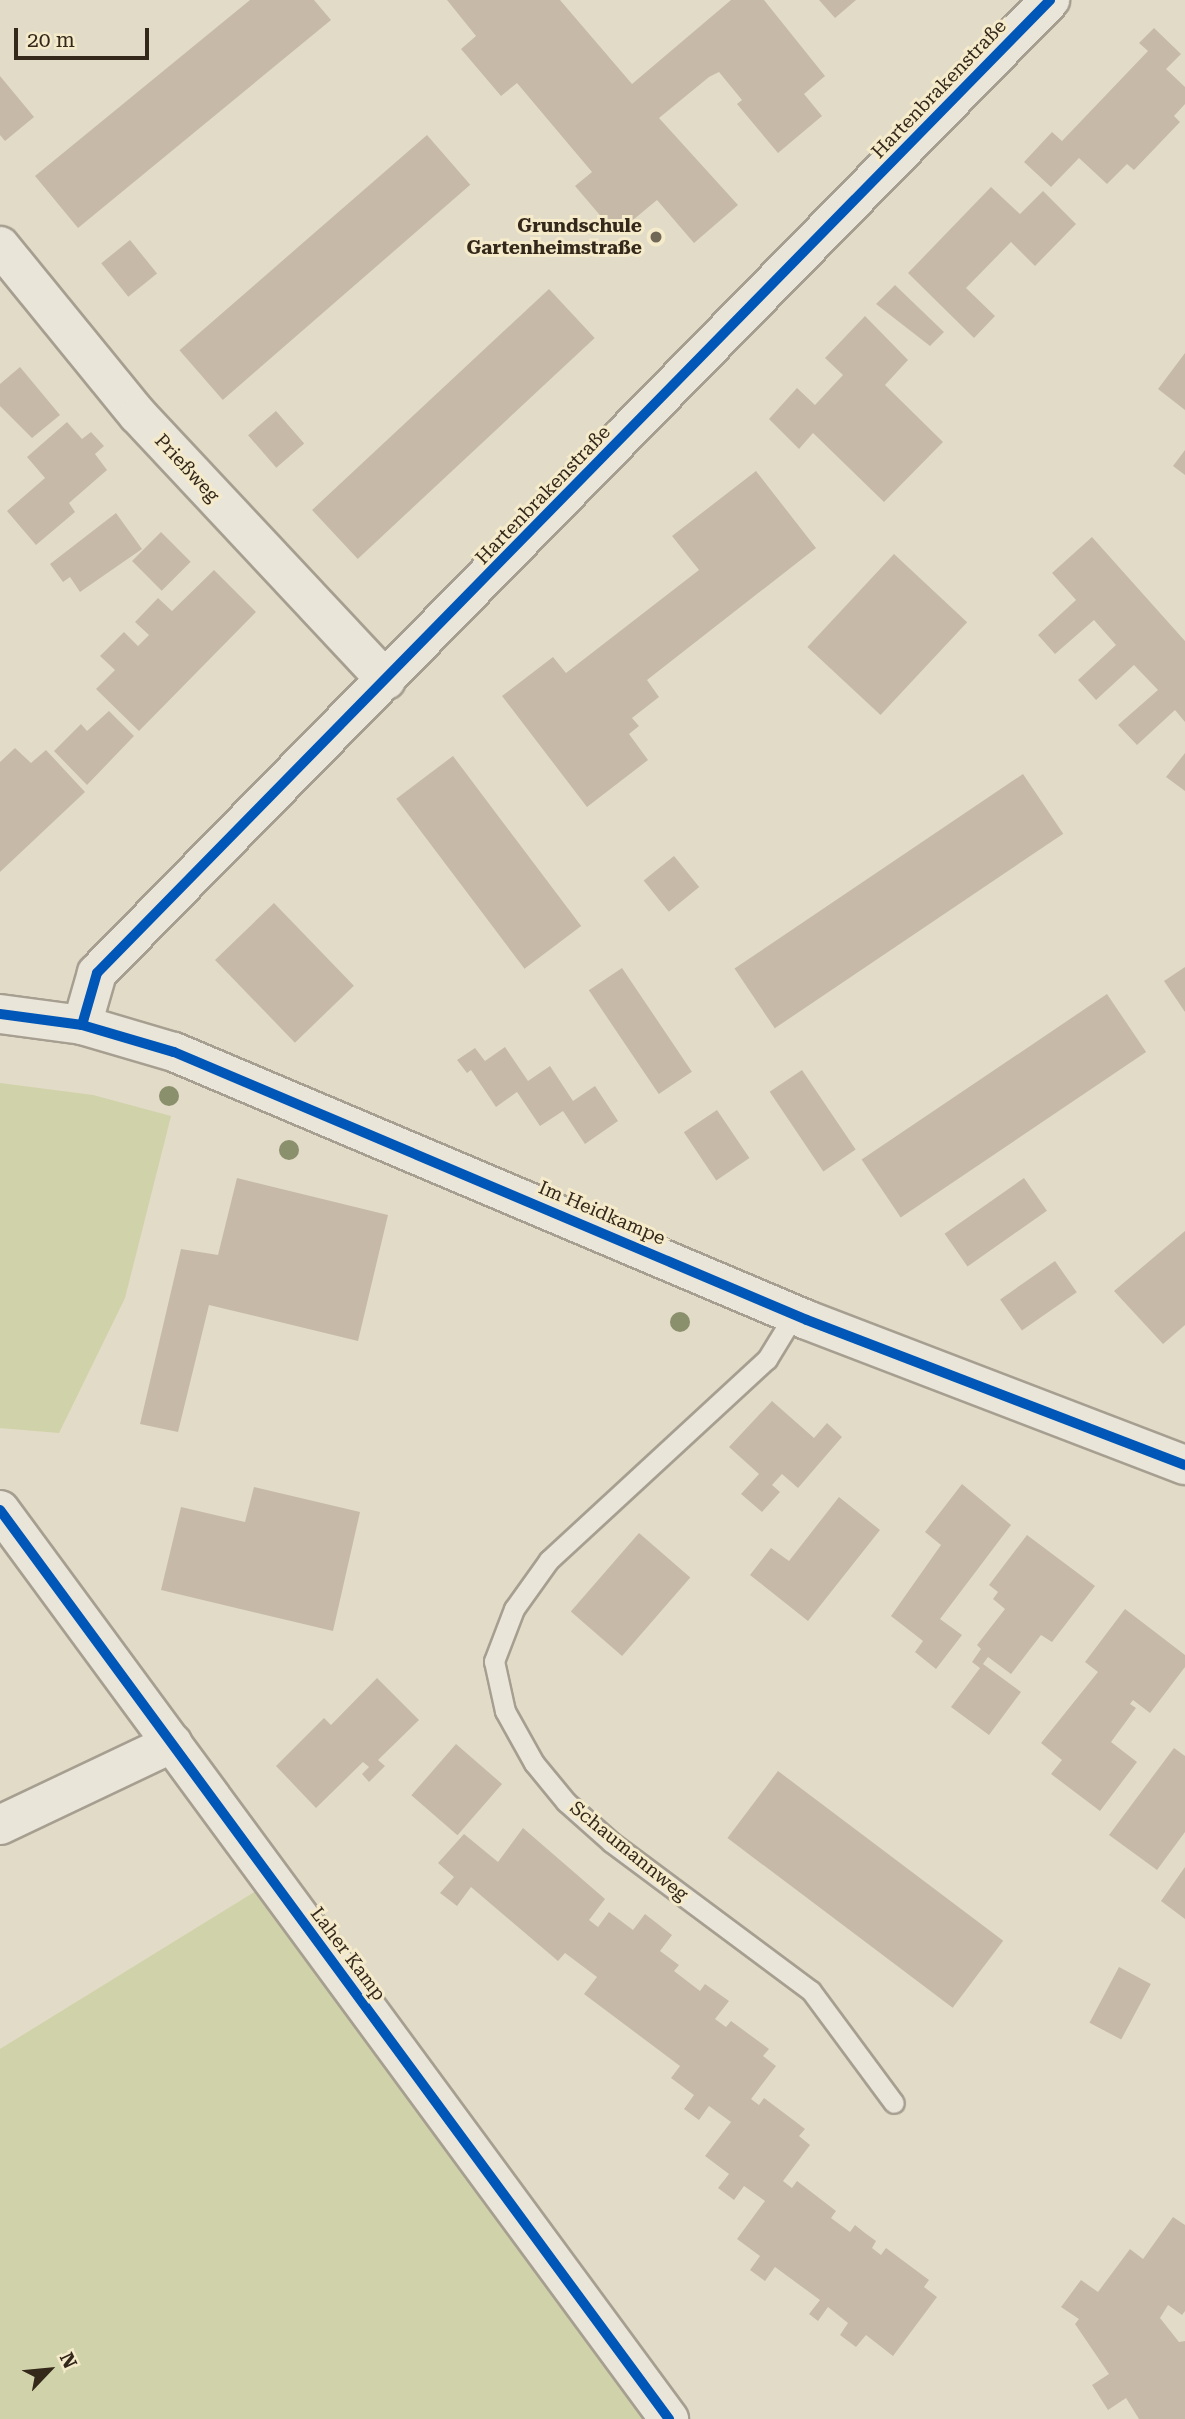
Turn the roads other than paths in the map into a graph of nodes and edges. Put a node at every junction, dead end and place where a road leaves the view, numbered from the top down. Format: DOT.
graph roads {
  1 [pos="1050,0"];
  2 [pos="0,246"];
  3 [pos="387,680"];
  4 [pos="0,1014"];
  5 [pos="82,1025"];
  6 [pos="794,1315"];
  7 [pos="1185,1465"];
  8 [pos="0,1510"];
  9 [pos="173,1743"];
  10 [pos="0,1825"];
  11 [pos="894,2103"];
  12 [pos="669,2419"];
  1 -- 3 [label="street, Hartenbrakenstraße"];
  2 -- 3 [label="street, Prießweg"];
  3 -- 5 [label="street, Hartenbrakenstraße"];
  4 -- 5 [label="street, Im Heidkampe"];
  5 -- 6 [label="street, Im Heidkampe"];
  6 -- 7 [label="street, Im Heidkampe"];
  6 -- 11 [label="lane, Schaumannweg"];
  8 -- 9 [label="street, Laher Kamp"];
  9 -- 10 [label="street"];
  9 -- 12 [label="street, Laher Kamp"];
}
